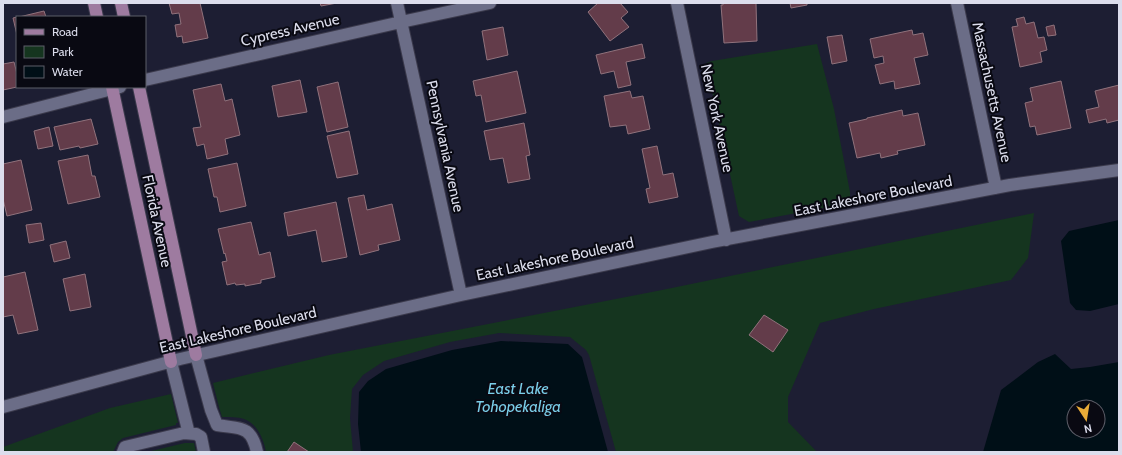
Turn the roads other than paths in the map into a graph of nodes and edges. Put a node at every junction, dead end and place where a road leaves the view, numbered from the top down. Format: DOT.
graph roads {
  1 [pos="94,3"];
  2 [pos="121,3"];
  3 [pos="398,3"];
  4 [pos="490,3"];
  5 [pos="677,3"];
  6 [pos="957,3"];
  7 [pos="97,16"];
  8 [pos="124,16"];
  9 [pos="401,22"];
  10 [pos="146,80"];
  11 [pos="115,88"];
  12 [pos="139,88"];
  13 [pos="3,117"];
  14 [pos="1119,170"];
  15 [pos="996,188"];
  16 [pos="726,240"];
  17 [pos="460,295"];
  18 [pos="196,355"];
  19 [pos="171,362"];
  20 [pos="3,407"];
  21 [pos="217,425"];
  22 [pos="184,433"];
  23 [pos="201,436"];
  24 [pos="122,452"];
  25 [pos="204,452"];
  26 [pos="257,452"];
  1 -- 7 [label="main road"];
  2 -- 8 [label="main road"];
  3 -- 9 [label="street, Pennsylvania Avenue"];
  4 -- 9 [label="street, Cypress Avenue"];
  5 -- 16 [label="street, New York Avenue"];
  6 -- 15 [label="street, Massachusetts Avenue"];
  9 -- 10 [label="street, Cypress Avenue"];
  9 -- 17 [label="street, Pennsylvania Avenue"];
  11 -- 13 [label="street"];
  11 -- 19 [label="main road, Florida Avenue"];
  12 -- 18 [label="main road, Florida Avenue"];
  14 -- 15 [label="street, East Lakeshore Boulevard"];
  15 -- 16 [label="street, East Lakeshore Boulevard"];
  16 -- 17 [label="street, East Lakeshore Boulevard"];
  17 -- 18 [label="street, East Lakeshore Boulevard"];
  18 -- 19 [label="street, East Lakeshore Boulevard"];
  18 -- 21 [label="street"];
  19 -- 20 [label="street, East Lakeshore Boulevard"];
  19 -- 22 [label="street"];
  21 -- 23 [label="street"];
  21 -- 26 [label="street"];
  22 -- 23 [label="street"];
  22 -- 24 [label="street"];
  23 -- 25 [label="street"];
}
